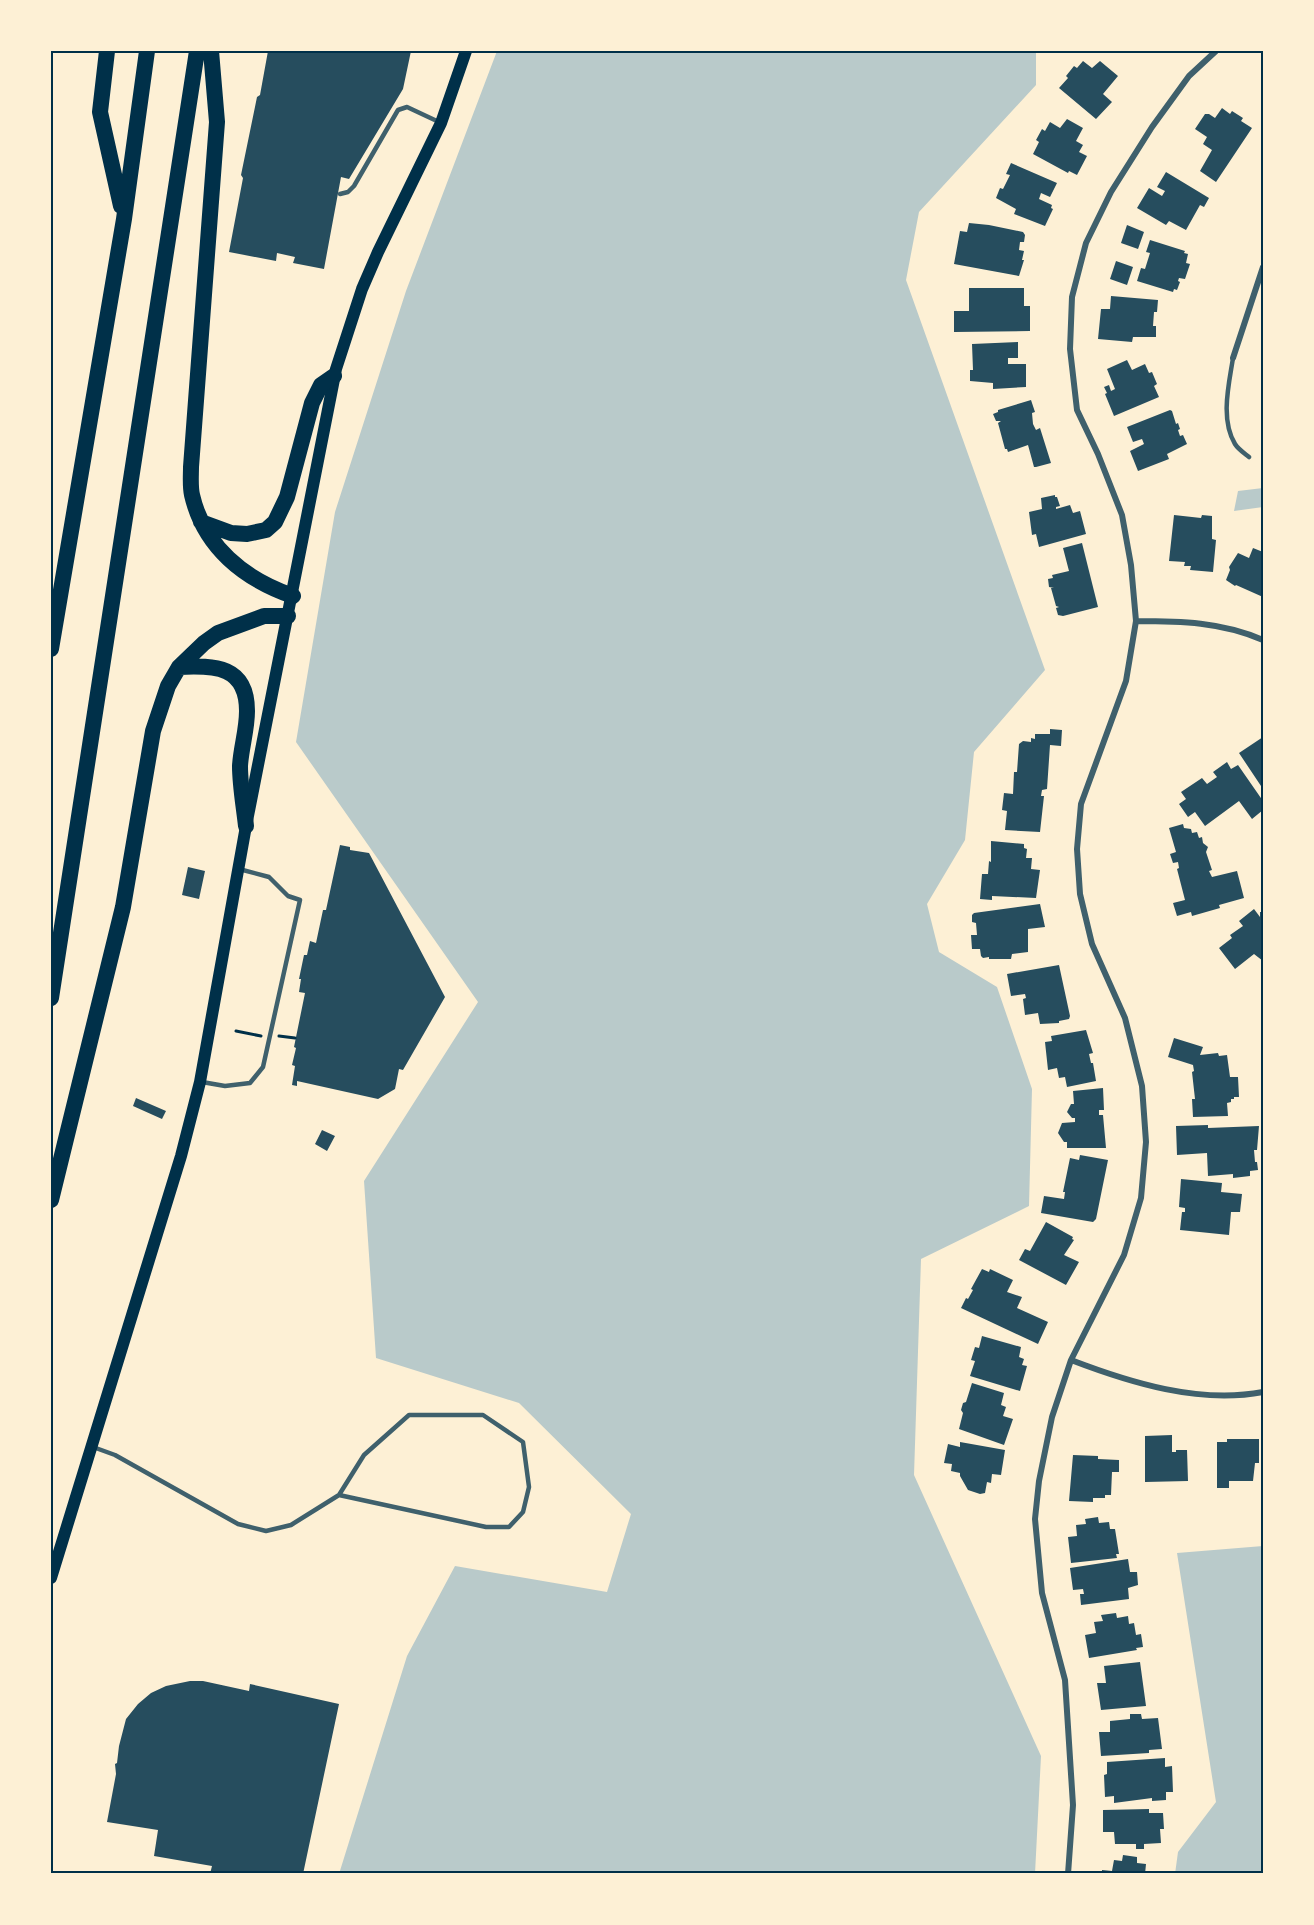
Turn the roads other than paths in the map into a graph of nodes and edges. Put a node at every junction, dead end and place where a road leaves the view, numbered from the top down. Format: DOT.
graph roads {
  1 [pos="107,51"];
  2 [pos="147,51"];
  3 [pos="197,51"];
  4 [pos="210,51"];
  5 [pos="466,51"];
  6 [pos="1216,51"];
  7 [pos="441,123"];
  8 [pos="340,195"];
  9 [pos="124,219"];
  10 [pos="1263,267"];
  11 [pos="1233,358"];
  12 [pos="334,376"];
  13 [pos="1249,457"];
  14 [pos="201,522"];
  15 [pos="292,596"];
  16 [pos="288,616"];
  17 [pos="1136,621"];
  18 [pos="1263,640"];
  19 [pos="51,649"];
  20 [pos="179,667"];
  21 [pos="246,826"];
  22 [pos="239,869"];
  23 [pos="51,998"];
  24 [pos="200,1082"];
  25 [pos="51,1200"];
  26 [pos="1071,1360"];
  27 [pos="1263,1392"];
  28 [pos="91,1446"];
  29 [pos="339,1495"];
  30 [pos="51,1578"];
  31 [pos="1068,1874"];
  1 -- 9 [label="highway"];
  2 -- 9 [label="highway"];
  3 -- 23 [label="highway"];
  4 -- 14 [label="highway"];
  5 -- 7 [label="main road"];
  6 -- 17 [label="street"];
  7 -- 8 [label="lane"];
  7 -- 12 [label="main road"];
  9 -- 19 [label="highway"];
  10 -- 11 [label="street"];
  11 -- 13 [label="lane"];
  12 -- 14 [label="highway"];
  12 -- 15 [label="main road"];
  14 -- 15 [label="highway"];
  15 -- 16 [label="main road"];
  16 -- 20 [label="highway"];
  16 -- 21 [label="main road"];
  17 -- 18 [label="street"];
  17 -- 26 [label="street"];
  20 -- 21 [label="highway"];
  20 -- 25 [label="highway"];
  21 -- 22 [label="main road"];
  22 -- 24 [label="main road"];
  22 -- 24 [label="lane"];
  24 -- 28 [label="main road"];
  26 -- 27 [label="street"];
  26 -- 31 [label="street"];
  28 -- 29 [label="lane"];
  28 -- 30 [label="main road"];
  29 -- 29 [label="lane"];
}
